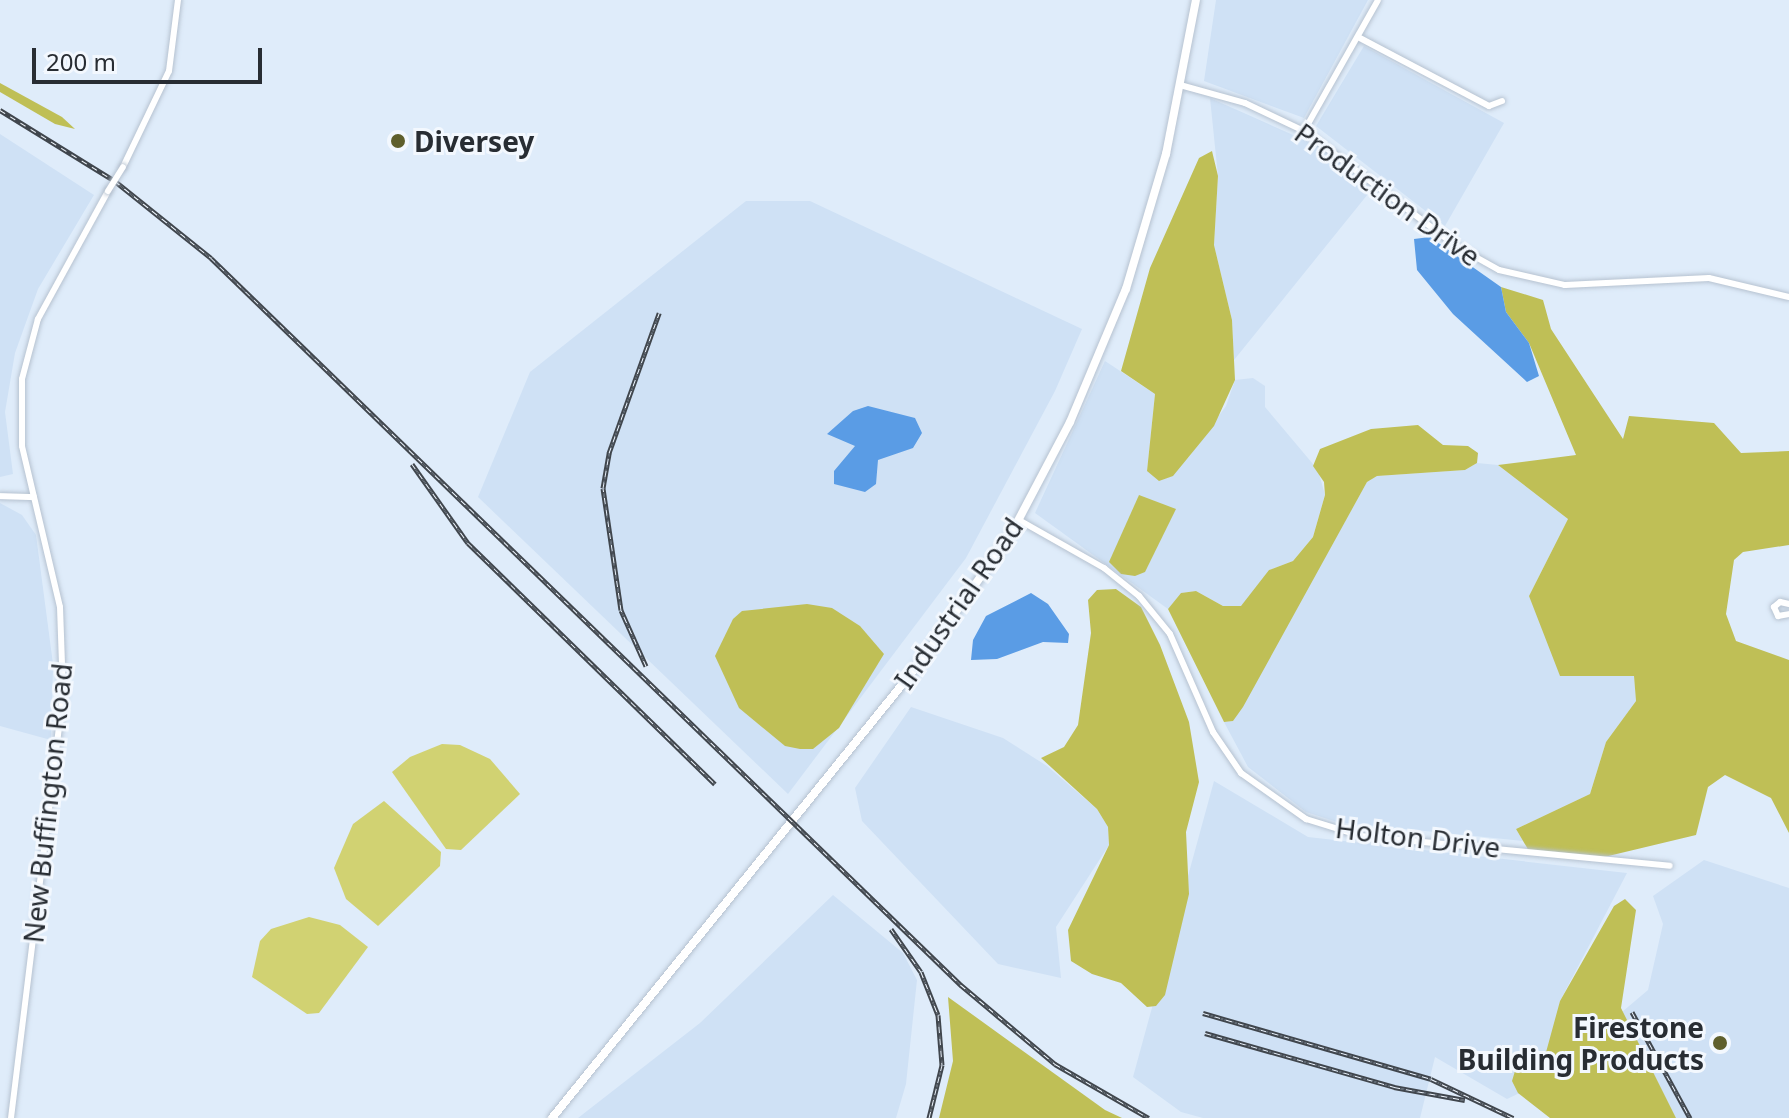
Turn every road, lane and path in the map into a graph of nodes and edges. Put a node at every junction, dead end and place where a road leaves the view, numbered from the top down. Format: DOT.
graph roads {
  1 [pos="178,0"];
  2 [pos="1196,0"];
  3 [pos="1378,0"];
  4 [pos="1358,37"];
  5 [pos="1180,85"];
  6 [pos="1502,101"];
  7 [pos="1304,131"];
  8 [pos="1789,297"];
  9 [pos="0,496"];
  10 [pos="34,497"];
  11 [pos="1019,520"];
  12 [pos="1789,604"];
  13 [pos="1789,614"];
  14 [pos="1670,866"];
  15 [pos="11,1118"];
  16 [pos="552,1118"];
  1 -- 10 [label="street, New Buffington Road, bridge"];
  2 -- 5 [label="main road, Industrial Road"];
  3 -- 4 [label="street"];
  4 -- 6 [label="street"];
  4 -- 7 [label="street"];
  5 -- 7 [label="street, Production Drive"];
  5 -- 11 [label="main road, Industrial Road"];
  7 -- 8 [label="street, Production Drive"];
  9 -- 10 [label="street"];
  10 -- 15 [label="street, New Buffington Road"];
  11 -- 14 [label="street, Holton Drive"];
  11 -- 16 [label="main road, Industrial Road"];
  12 -- 13 [label="street"];
}
